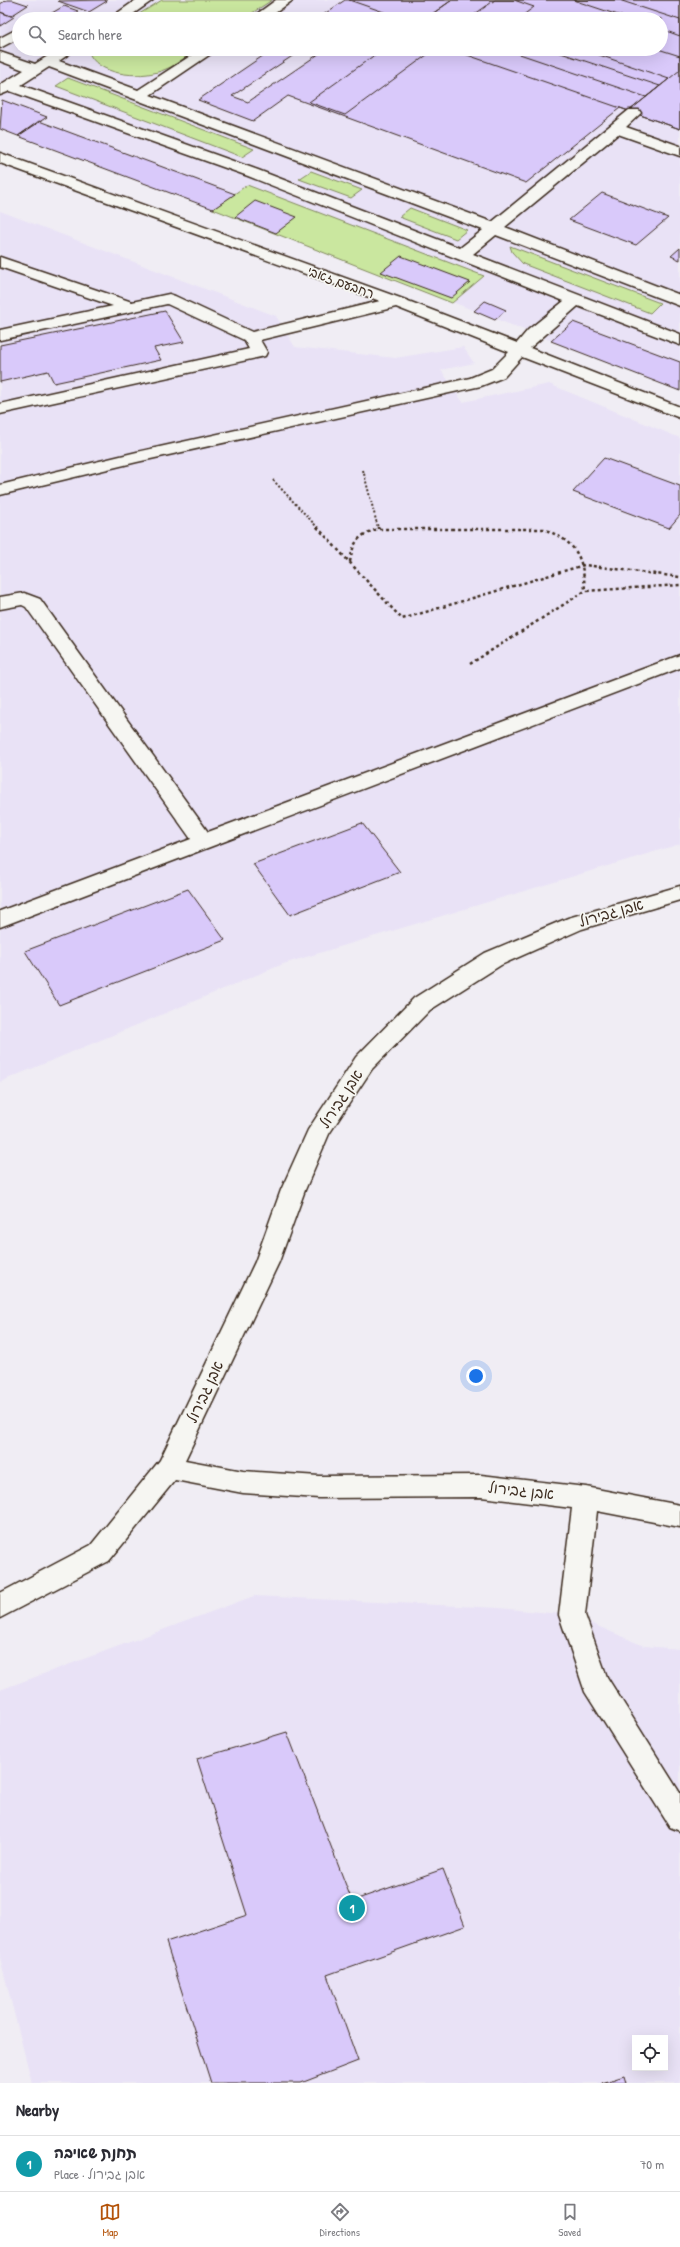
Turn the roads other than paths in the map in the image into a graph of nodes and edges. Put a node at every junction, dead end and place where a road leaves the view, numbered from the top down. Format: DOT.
graph roads {
  1 [pos="146,0"];
  2 [pos="286,0"];
  3 [pos="127,12"];
  4 [pos="268,12"];
  5 [pos="12,36"];
  6 [pos="0,44"];
  7 [pos="0,56"];
  8 [pos="58,56"];
  9 [pos="200,56"];
  10 [pos="43,66"];
  11 [pos="5,89"];
  12 [pos="140,95"];
  13 [pos="634,113"];
  14 [pos="615,128"];
  15 [pos="284,149"];
  16 [pos="680,151"];
  17 [pos="0,158"];
  18 [pos="253,173"];
  19 [pos="401,192"];
  20 [pos="377,211"];
  21 [pos="494,228"];
  22 [pos="462,255"];
  23 [pos="0,262"];
  24 [pos="575,300"];
  25 [pos="680,301"];
  26 [pos="398,302"];
  27 [pos="132,307"];
  28 [pos="0,335"];
  29 [pos="250,337"];
  30 [pos="680,340"];
  31 [pos="520,350"];
  32 [pos="0,409"];
  33 [pos="680,413"];
  34 [pos="0,490"];
  35 [pos="0,603"];
  36 [pos="680,661"];
  37 [pos="204,842"];
  38 [pos="680,893"];
  39 [pos="0,919"];
  40 [pos="169,1468"];
  41 [pos="586,1498"];
  42 [pos="680,1516"];
  43 [pos="0,1606"];
  44 [pos="680,1818"];
  1 -- 3 [label="street"];
  2 -- 4 [label="street"];
  5 -- 6 [label="street"];
  7 -- 10 [label="street"];
  8 -- 10 [label="street"];
  9 -- 12 [label="street"];
  10 -- 11 [label="street"];
  10 -- 12 [label="street"];
  11 -- 18 [label="street"];
  12 -- 15 [label="street"];
  13 -- 14 [label="street"];
  14 -- 16 [label="street"];
  14 -- 21 [label="street"];
  15 -- 18 [label="street"];
  15 -- 19 [label="street"];
  17 -- 26 [label="street, רחבעם זאבי"];
  18 -- 20 [label="street"];
  19 -- 20 [label="street"];
  19 -- 21 [label="street"];
  20 -- 22 [label="street"];
  21 -- 22 [label="street"];
  21 -- 25 [label="street"];
  22 -- 24 [label="street"];
  23 -- 27 [label="street"];
  24 -- 30 [label="street"];
  24 -- 31 [label="street"];
  26 -- 29 [label="street"];
  26 -- 31 [label="street, רחבעם זאבי"];
  27 -- 28 [label="street"];
  27 -- 29 [label="street"];
  29 -- 32 [label="street"];
  31 -- 33 [label="street, רחבעם זאבי"];
  31 -- 34 [label="street"];
  35 -- 37 [label="street"];
  36 -- 37 [label="street"];
  37 -- 39 [label="street"];
  38 -- 40 [label="street, אבן גבירול"];
  40 -- 41 [label="street, אבן גבירול"];
  40 -- 43 [label="street, אבן גבירול"];
  41 -- 42 [label="street, אבן גבירול"];
  41 -- 44 [label="street"];
}
